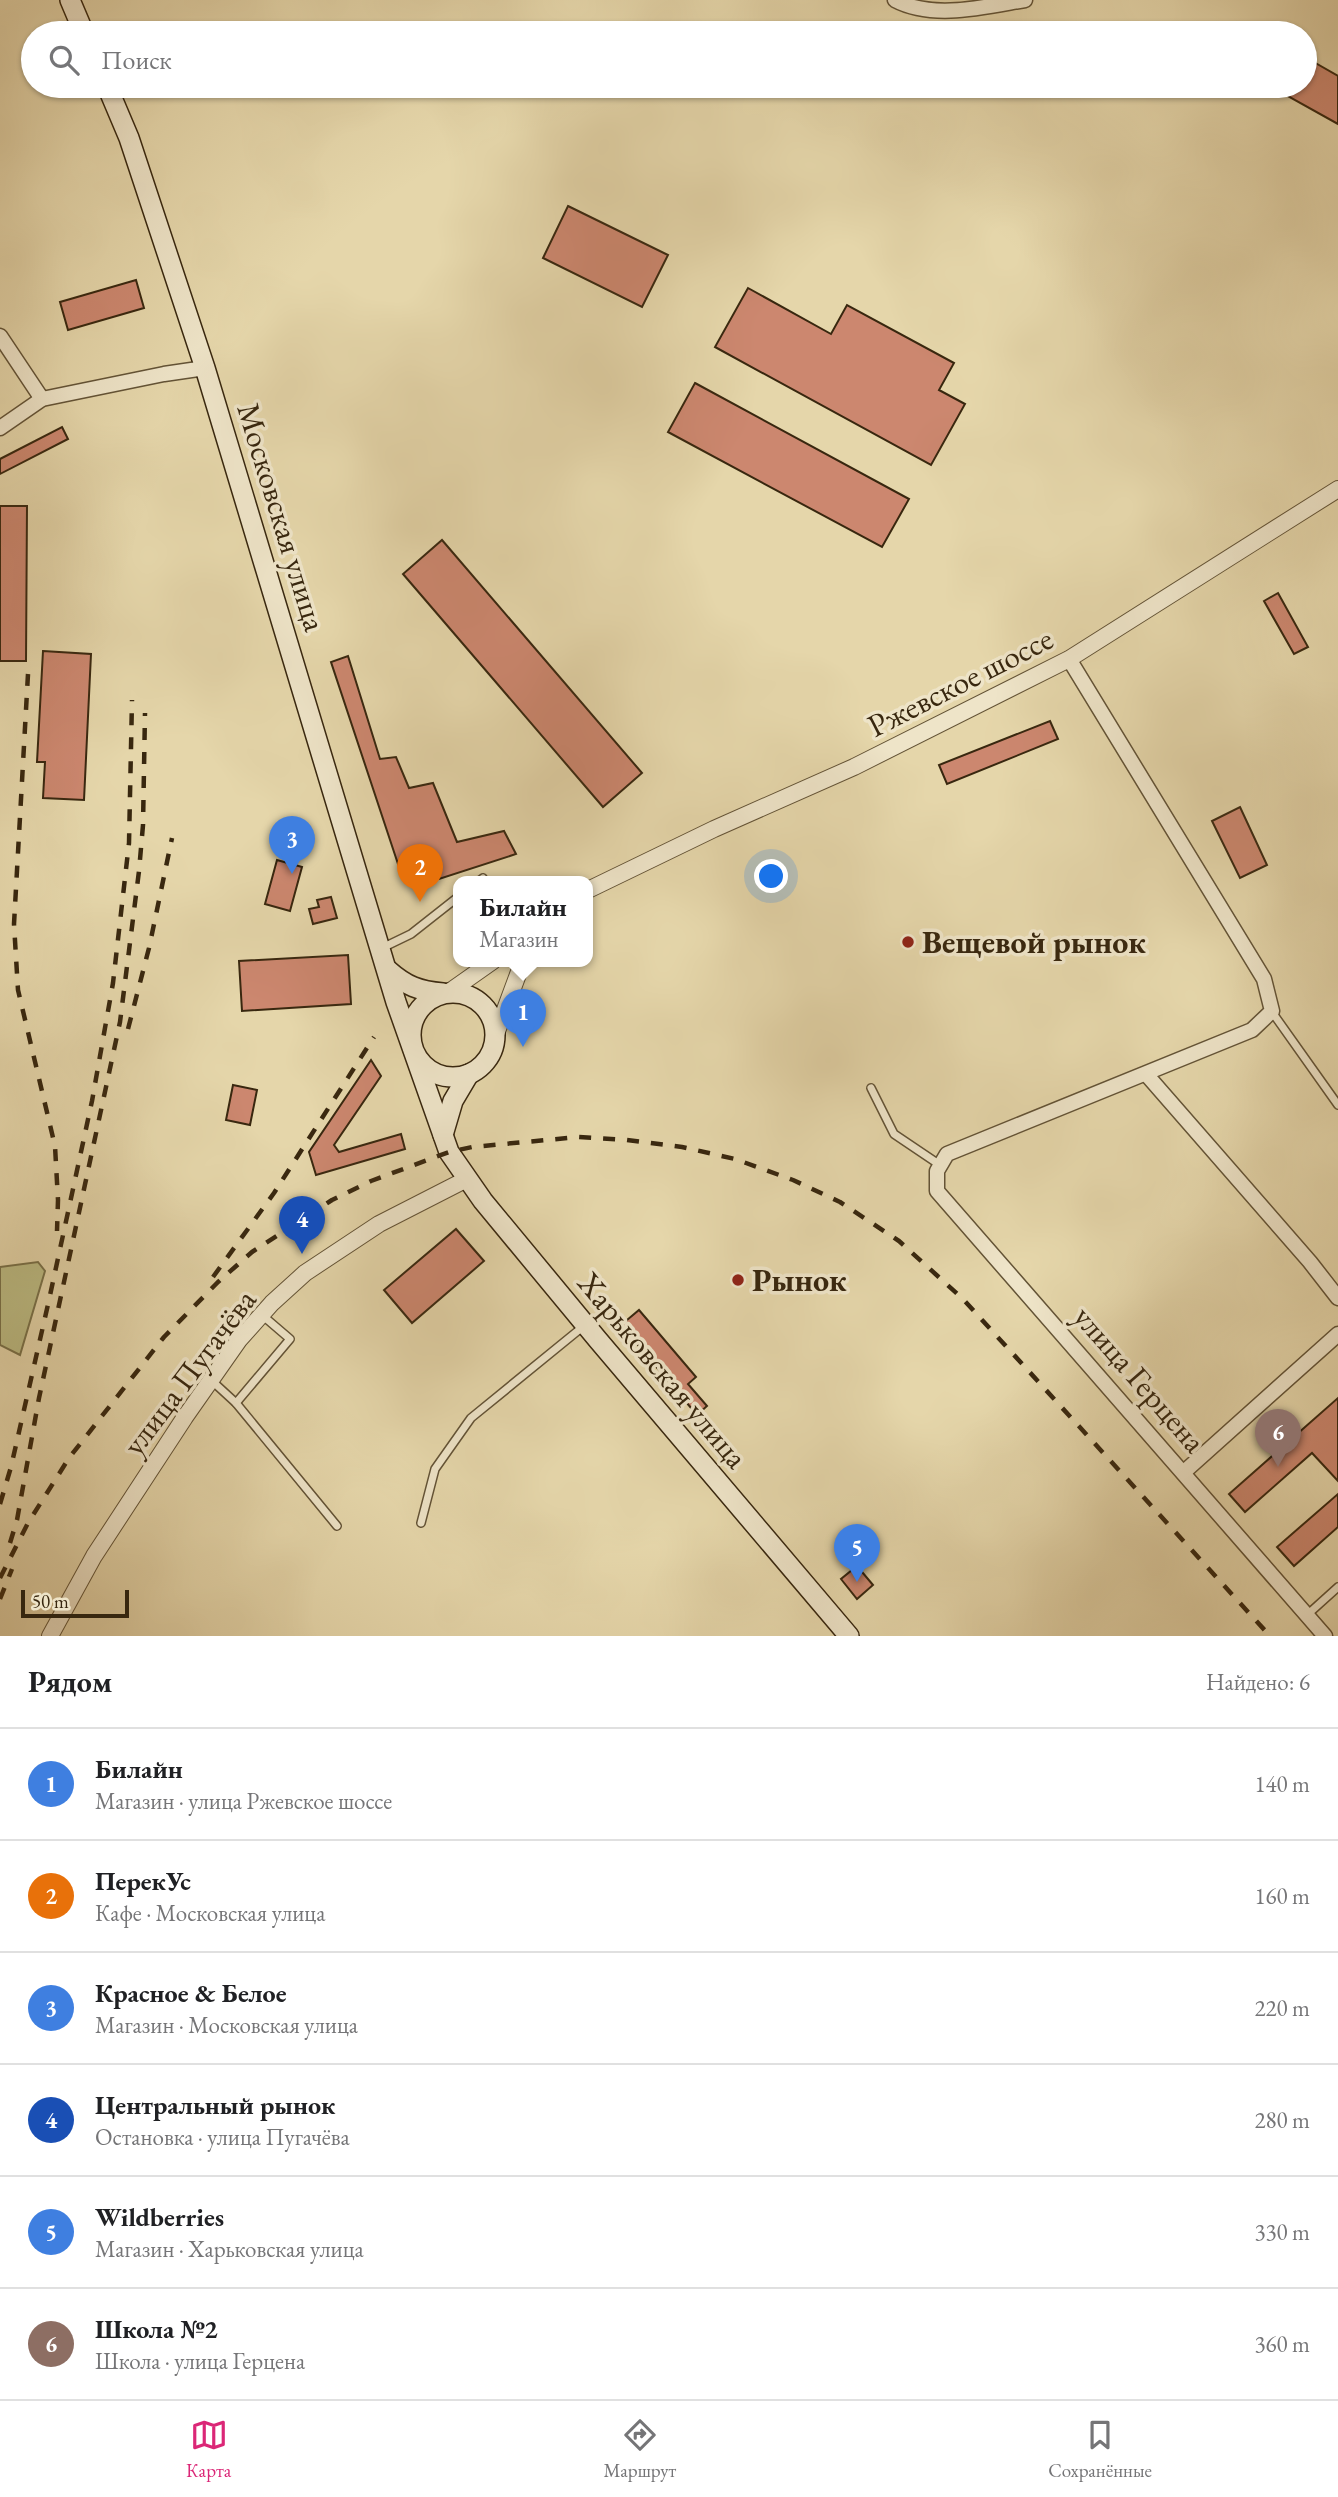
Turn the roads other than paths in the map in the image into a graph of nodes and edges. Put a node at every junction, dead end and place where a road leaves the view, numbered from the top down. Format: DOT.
graph roads {
  1 [pos="70,0"];
  2 [pos="895,0"];
  3 [pos="1025,0"];
  4 [pos="79,21"];
  5 [pos="112,98"];
  6 [pos="0,336"];
  7 [pos="205,368"];
  8 [pos="42,399"];
  9 [pos="0,428"];
  10 [pos="1338,489"];
  11 [pos="1069,659"];
  12 [pos="593,888"];
  13 [pos="453,901"];
  14 [pos="381,948"];
  15 [pos="484,967"];
  16 [pos="521,967"];
  17 [pos="388,970"];
  18 [pos="447,993"];
  19 [pos="1272,1011"];
  20 [pos="496,1034"];
  21 [pos="413,1049"];
  22 [pos="469,1074"];
  23 [pos="1146,1074"];
  24 [pos="871,1088"];
  25 [pos="1338,1105"];
  26 [pos="443,1135"];
  27 [pos="944,1159"];
  28 [pos="467,1179"];
  29 [pos="1338,1298"];
  30 [pos="262,1315"];
  31 [pos="585,1325"];
  32 [pos="1338,1334"];
  33 [pos="211,1380"];
  34 [pos="236,1404"];
  35 [pos="1184,1472"];
  36 [pos="421,1523"];
  37 [pos="337,1526"];
  38 [pos="1338,1587"];
  39 [pos="1307,1615"];
  40 [pos="50,1636"];
  41 [pos="849,1636"];
  42 [pos="1325,1636"];
  1 -- 4 [label="main road"];
  2 -- 3 [label="street"];
  5 -- 7 [label="main road, Московская улица"];
  6 -- 8 [label="street"];
  7 -- 8 [label="street"];
  7 -- 14 [label="main road, Московская улица"];
  8 -- 9 [label="street"];
  10 -- 11 [label="street, Ржевское шоссе"];
  11 -- 12 [label="street, Ржевское шоссе"];
  11 -- 19 [label="street"];
  13 -- 14 [label="lane"];
  14 -- 17 [label="main road, Московская улица"];
  15 -- 18 [label="street"];
  16 -- 20 [label="street"];
  17 -- 18 [label="main road"];
  17 -- 21 [label="main road, Московская улица"];
  18 -- 20 [label="main road"];
  18 -- 21 [label="main road"];
  19 -- 23 [label="street"];
  19 -- 25 [label="lane"];
  20 -- 22 [label="main road"];
  21 -- 22 [label="main road"];
  21 -- 26 [label="main road, Харьковская улица"];
  22 -- 26 [label="main road"];
  23 -- 27 [label="street"];
  23 -- 29 [label="street"];
  24 -- 27 [label="lane"];
  26 -- 28 [label="main road, Харьковская улица"];
  27 -- 35 [label="street, улица Герцена"];
  28 -- 30 [label="street, улица Пугачёва"];
  28 -- 31 [label="main road, Харьковская улица"];
  30 -- 33 [label="street, улица Пугачёва"];
  30 -- 34 [label="lane"];
  31 -- 36 [label="lane"];
  31 -- 41 [label="main road, Харьковская улица"];
  32 -- 35 [label="street"];
  33 -- 34 [label="lane"];
  33 -- 40 [label="street, улица Пугачёва"];
  34 -- 37 [label="lane"];
  35 -- 39 [label="street, улица Герцена"];
  38 -- 39 [label="lane"];
  39 -- 42 [label="street, улица Герцена"];
}
